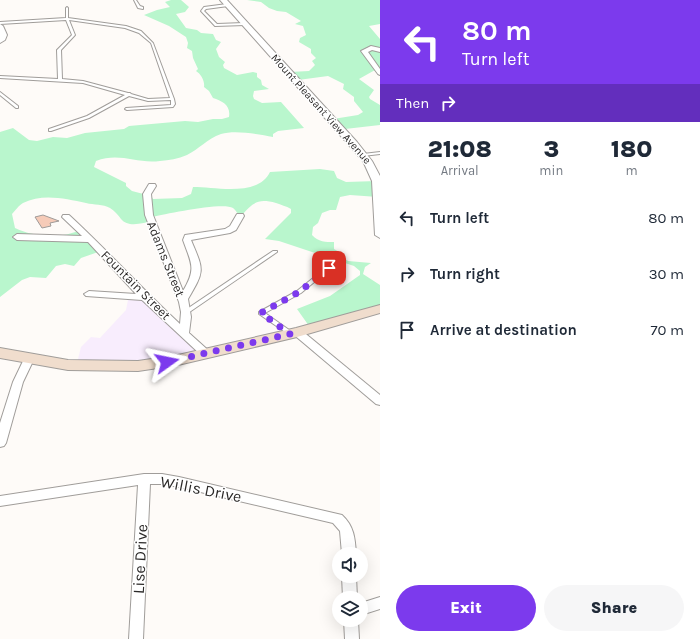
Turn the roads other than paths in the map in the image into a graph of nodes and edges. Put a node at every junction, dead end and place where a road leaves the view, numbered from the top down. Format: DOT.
graph roads {
  1 [pos="135,0"];
  2 [pos="225,3"];
  3 [pos="66,8"];
  4 [pos="142,8"];
  5 [pos="67,19"];
  6 [pos="0,24"];
  7 [pos="244,24"];
  8 [pos="0,40"];
  9 [pos="380,50"];
  10 [pos="379,73"];
  11 [pos="0,78"];
  12 [pos="60,80"];
  13 [pos="0,94"];
  14 [pos="129,94"];
  15 [pos="172,99"];
  16 [pos="17,107"];
  17 [pos="127,109"];
  18 [pos="50,130"];
  19 [pos="380,153"];
  20 [pos="363,155"];
  21 [pos="152,186"];
  22 [pos="240,216"];
  23 [pos="66,217"];
  24 [pos="380,235"];
  25 [pos="17,237"];
  26 [pos="90,239"];
  27 [pos="274,252"];
  28 [pos="329,268"];
  29 [pos="89,294"];
  30 [pos="145,297"];
  31 [pos="183,299"];
  32 [pos="380,309"];
  33 [pos="186,312"];
  34 [pos="184,333"];
  35 [pos="293,333"];
  36 [pos="0,353"];
  37 [pos="205,353"];
  38 [pos="28,359"];
  39 [pos="380,401"];
  40 [pos="0,440"];
  41 [pos="144,480"];
  42 [pos="0,501"];
  43 [pos="349,547"];
  44 [pos="380,603"];
  45 [pos="368,607"];
  46 [pos="351,627"];
  47 [pos="136,639"];
  48 [pos="352,639"];
  1 -- 4 [label="lane"];
  2 -- 7 [label="street, Mount Pleasant View Avenue"];
  2 -- 7 [label="lane"];
  3 -- 5 [label="lane"];
  5 -- 6 [label="lane"];
  5 -- 12 [label="lane"];
  5 -- 15 [label="lane"];
  6 -- 8 [label="street"];
  7 -- 20 [label="street, Mount Pleasant View Avenue"];
  9 -- 10 [label="street"];
  11 -- 12 [label="lane"];
  12 -- 14 [label="lane"];
  13 -- 16 [label="lane"];
  14 -- 15 [label="lane"];
  14 -- 18 [label="lane"];
  15 -- 17 [label="lane"];
  19 -- 20 [label="lane"];
  20 -- 24 [label="street, Mount Pleasant View Avenue"];
  21 -- 31 [label="street, Adams Street"];
  22 -- 31 [label="street"];
  23 -- 26 [label="street, Fountain Street"];
  25 -- 26 [label="street"];
  26 -- 30 [label="street, Fountain Street"];
  27 -- 33 [label="lane"];
  28 -- 35 [label="lane"];
  29 -- 30 [label="street"];
  30 -- 34 [label="street, Fountain Street"];
  31 -- 33 [label="street, Adams Street"];
  32 -- 35 [label="main road"];
  33 -- 34 [label="street, Adams Street"];
  34 -- 37 [label="street, Fountain Street"];
  35 -- 37 [label="main road"];
  35 -- 39 [label="street"];
  36 -- 38 [label="main road"];
  37 -- 38 [label="main road"];
  38 -- 40 [label="street"];
  41 -- 42 [label="street, Willis Drive"];
  41 -- 43 [label="street, Willis Drive"];
  41 -- 47 [label="street, Lise Drive"];
  44 -- 45 [label="street"];
  46 -- 48 [label="street"];
}
